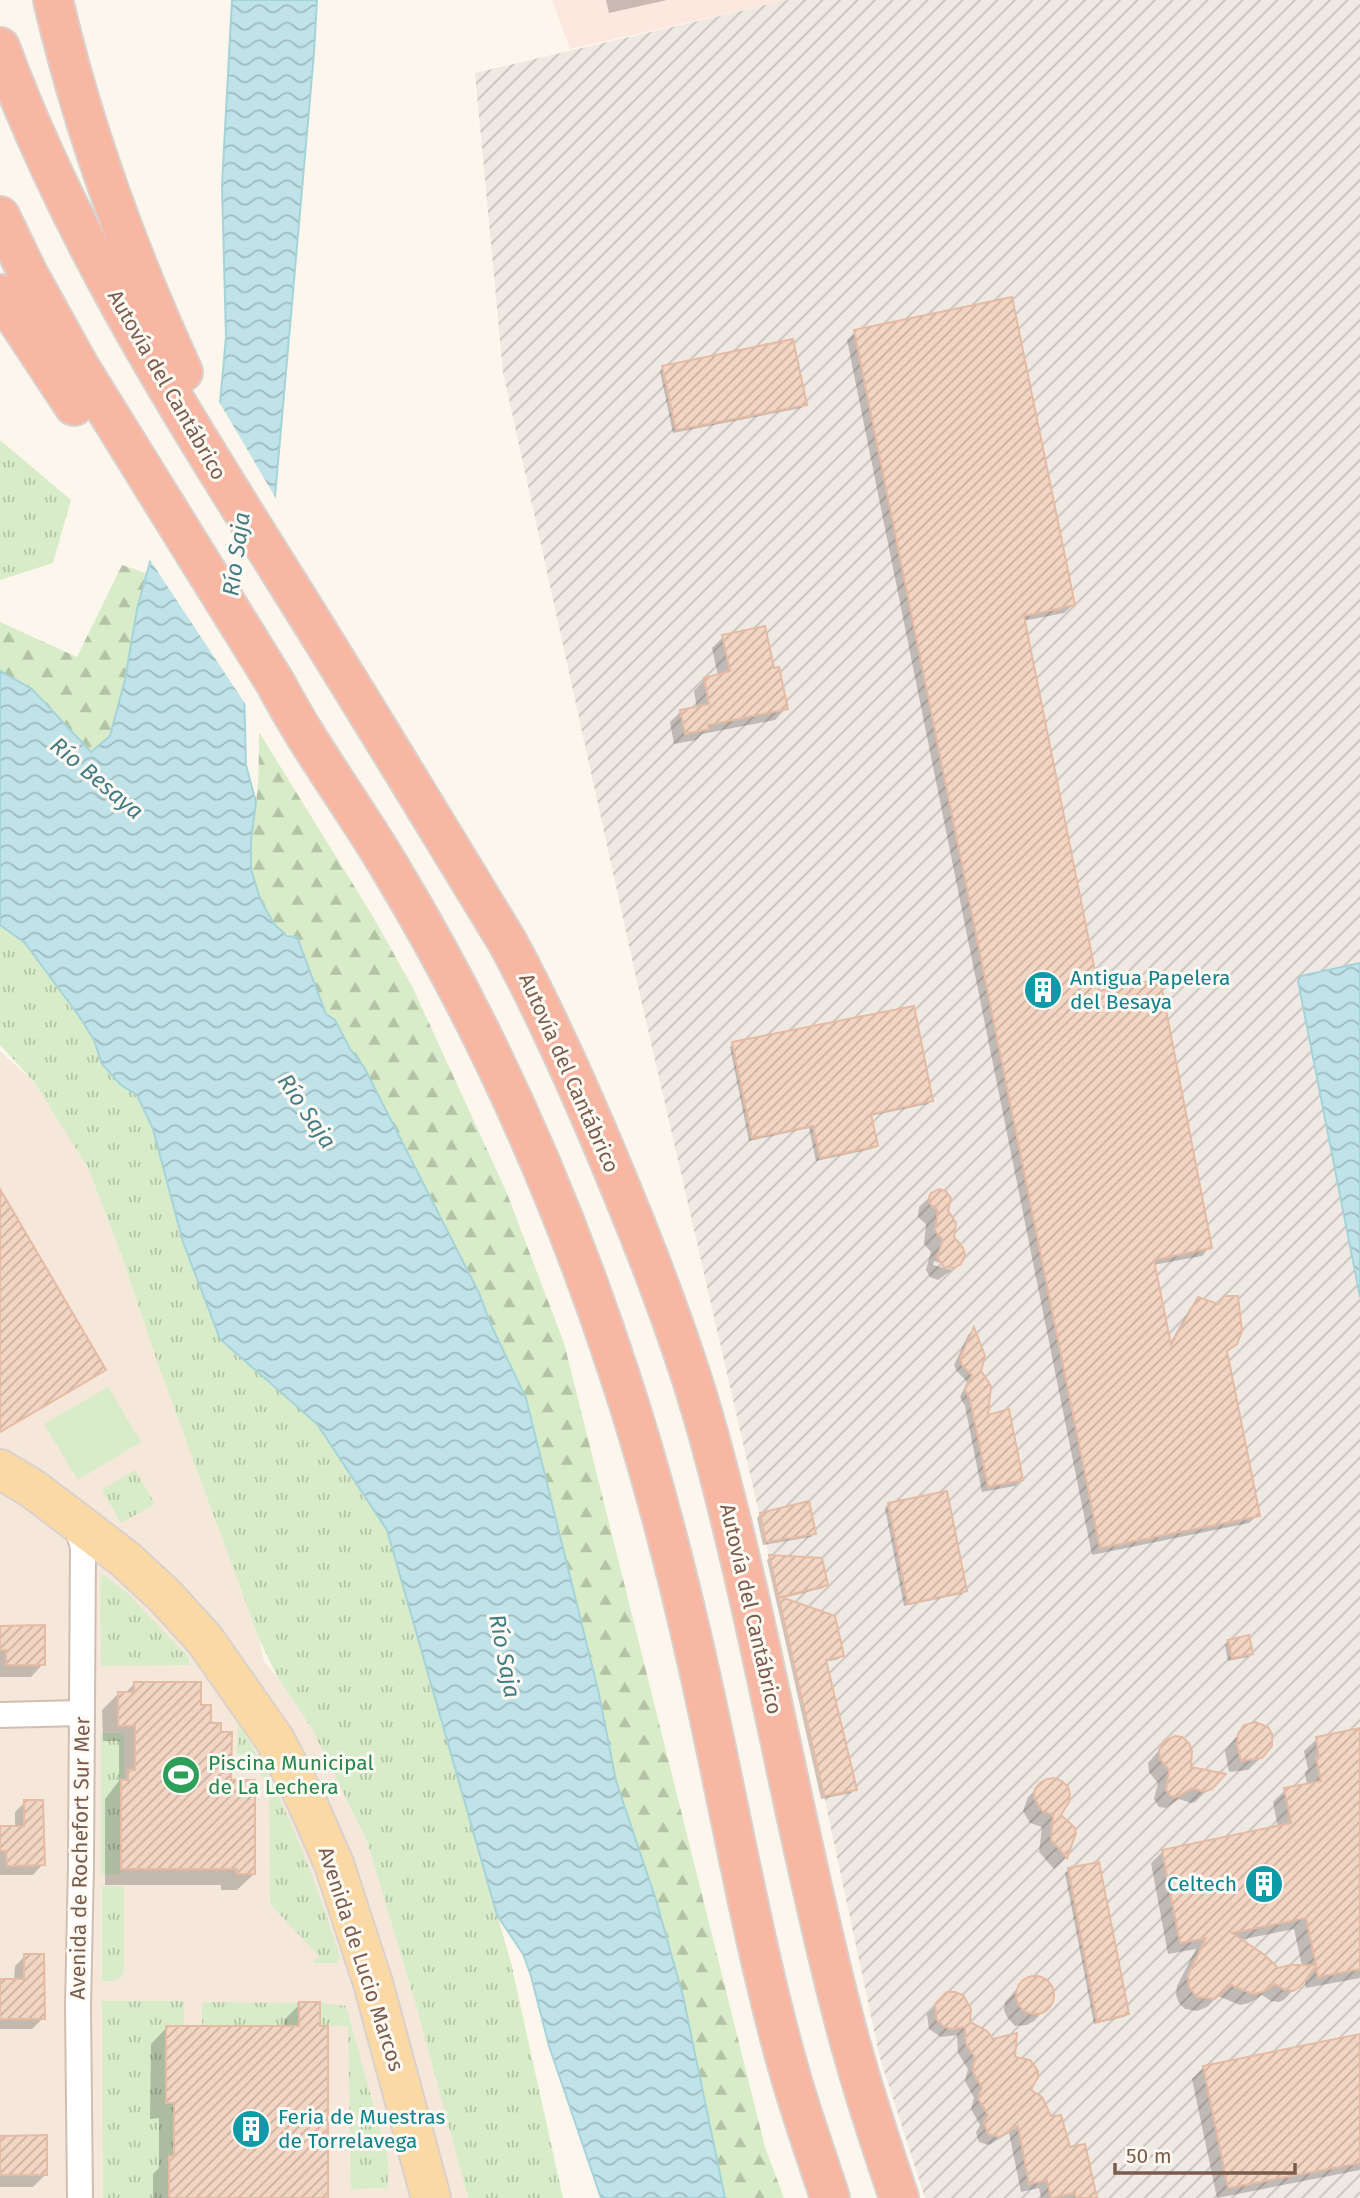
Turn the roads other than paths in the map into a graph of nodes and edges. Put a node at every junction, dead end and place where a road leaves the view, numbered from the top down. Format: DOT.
graph roads {
  1 [pos="53,0"];
  2 [pos="0,47"];
  3 [pos="0,216"];
  4 [pos="111,251"];
  5 [pos="0,294"];
  6 [pos="69,373"];
  7 [pos="0,1469"];
  8 [pos="74,1520"];
  9 [pos="81,1713"];
  10 [pos="0,1715"];
  11 [pos="751,1917"];
  12 [pos="80,2198"];
  13 [pos="431,2198"];
  14 [pos="814,2198"];
  15 [pos="830,2198"];
  16 [pos="899,2198"];
  1 -- 4 [label="highway"];
  2 -- 4 [label="highway, Autovía del Cantábrico"];
  3 -- 6 [label="highway"];
  4 -- 16 [label="highway, Autovía del Cantábrico"];
  5 -- 6 [label="highway"];
  6 -- 11 [label="highway"];
  7 -- 8 [label="main road, Avenida de Lucio Marcos"];
  8 -- 9 [label="street, Avenida de Rochefort Sur Mer"];
  8 -- 13 [label="main road, Avenida de Lucio Marcos"];
  9 -- 10 [label="street"];
  9 -- 12 [label="street, Avenida de Rochefort Sur Mer"];
  11 -- 14 [label="highway"];
  11 -- 15 [label="highway"];
}
